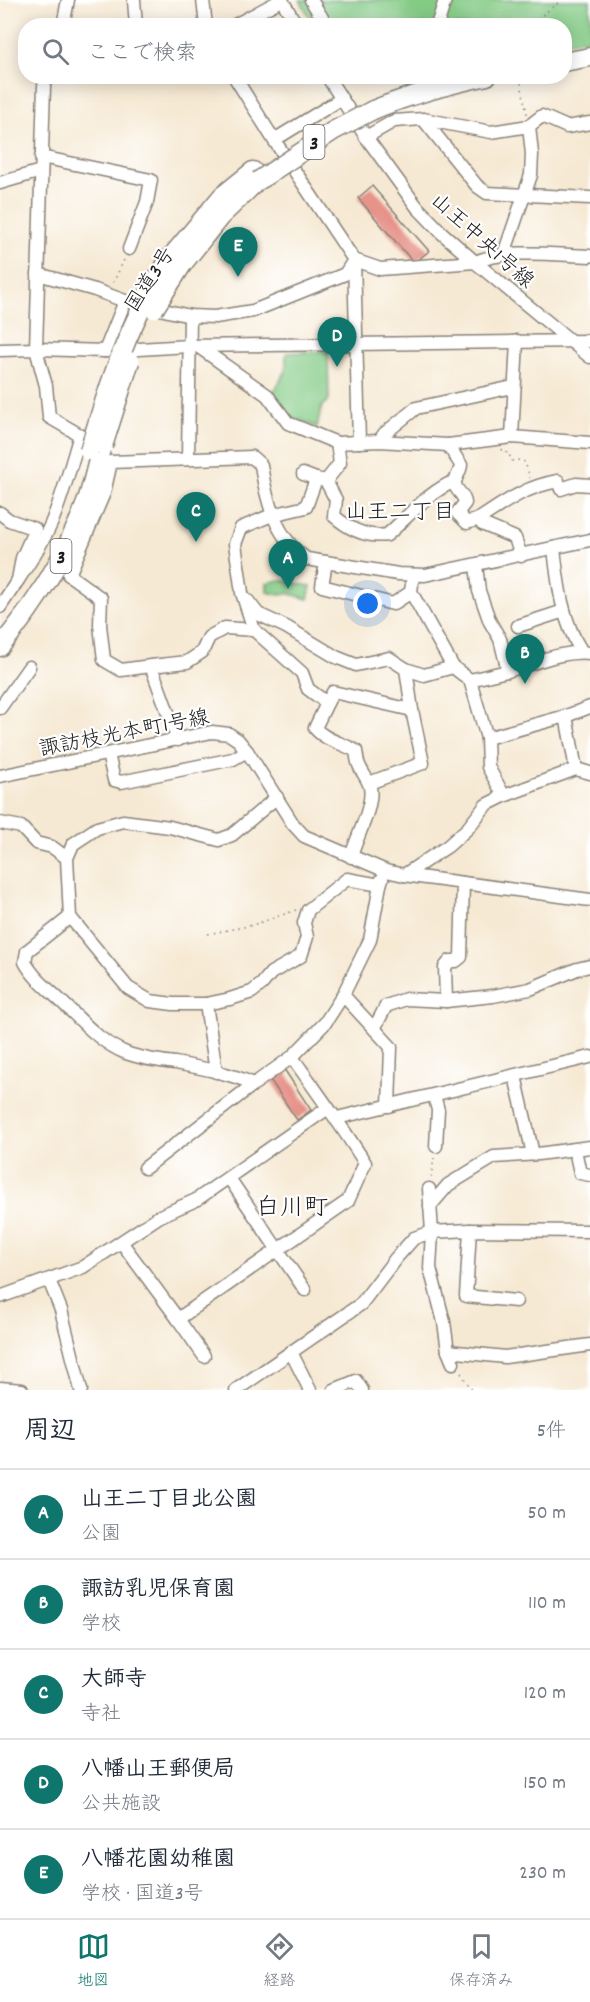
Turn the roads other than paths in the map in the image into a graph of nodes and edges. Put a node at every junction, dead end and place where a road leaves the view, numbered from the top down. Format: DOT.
graph roads {
  1 [pos="68,0"];
  2 [pos="134,0"];
  3 [pos="203,0"];
  4 [pos="282,0"];
  5 [pos="311,0"];
  6 [pos="445,0"];
  7 [pos="65,18"];
  8 [pos="135,18"];
  9 [pos="205,18"];
  10 [pos="248,18"];
  11 [pos="292,18"];
  12 [pos="322,18"];
  13 [pos="439,18"];
  14 [pos="590,46"];
  15 [pos="572,49"];
  16 [pos="590,57"];
  17 [pos="572,60"];
  18 [pos="45,84"];
  19 [pos="239,84"];
  20 [pos="332,84"];
  21 [pos="410,84"];
  22 [pos="451,84"];
  23 [pos="340,99"];
  24 [pos="371,105"];
  25 [pos="423,119"];
  26 [pos="590,123"];
  27 [pos="529,126"];
  28 [pos="366,137"];
  29 [pos="274,140"];
  30 [pos="41,157"];
  31 [pos="41,171"];
  32 [pos="0,183"];
  33 [pos="524,196"];
  34 [pos="590,198"];
  35 [pos="129,249"];
  36 [pos="504,254"];
  37 [pos="590,256"];
  38 [pos="354,260"];
  39 [pos="475,262"];
  40 [pos="38,274"];
  41 [pos="125,301"];
  42 [pos="190,316"];
  43 [pos="517,341"];
  44 [pos="571,341"];
  45 [pos="590,342"];
  46 [pos="356,344"];
  47 [pos="194,347"];
  48 [pos="36,349"];
  49 [pos="0,350"];
  50 [pos="105,351"];
  51 [pos="590,357"];
  52 [pos="513,387"];
  53 [pos="506,437"];
  54 [pos="380,441"];
  55 [pos="359,442"];
  56 [pos="337,443"];
  57 [pos="590,443"];
  58 [pos="448,446"];
  59 [pos="95,451"];
  60 [pos="188,459"];
  61 [pos="303,474"];
  62 [pos="321,480"];
  63 [pos="455,481"];
  64 [pos="590,486"];
  65 [pos="0,513"];
  66 [pos="273,515"];
  67 [pos="479,519"];
  68 [pos="590,540"];
  69 [pos="554,548"];
  70 [pos="522,556"];
  71 [pos="326,562"];
  72 [pos="476,565"];
  73 [pos="413,576"];
  74 [pos="18,580"];
  75 [pos="411,592"];
  76 [pos="242,593"];
  77 [pos="0,607"];
  78 [pos="564,611"];
  79 [pos="518,626"];
  80 [pos="0,630"];
  81 [pos="254,630"];
  82 [pos="0,647"];
  83 [pos="586,653"];
  84 [pos="151,666"];
  85 [pos="29,667"];
  86 [pos="453,667"];
  87 [pos="406,669"];
  88 [pos="508,671"];
  89 [pos="470,680"];
  90 [pos="327,703"];
  91 [pos="590,707"];
  92 [pos="0,708"];
  93 [pos="412,710"];
  94 [pos="566,716"];
  95 [pos="487,738"];
  96 [pos="178,740"];
  97 [pos="247,751"];
  98 [pos="108,754"];
  99 [pos="576,770"];
  100 [pos="590,773"];
  101 [pos="0,776"];
  102 [pos="369,783"];
  103 [pos="504,796"];
  104 [pos="277,797"];
  105 [pos="0,823"];
  106 [pos="351,857"];
  107 [pos="67,858"];
  108 [pos="386,871"];
  109 [pos="404,875"];
  110 [pos="463,882"];
  111 [pos="380,885"];
  112 [pos="590,900"];
  113 [pos="70,917"];
  114 [pos="590,966"];
  115 [pos="343,995"];
  116 [pos="446,1001"];
  117 [pos="206,1004"];
  118 [pos="375,1028"];
  119 [pos="292,1057"];
  120 [pos="590,1057"];
  121 [pos="216,1072"];
  122 [pos="515,1076"];
  123 [pos="254,1084"];
  124 [pos="434,1095"];
  125 [pos="389,1106"];
  126 [pos="328,1108"];
  127 [pos="337,1118"];
  128 [pos="436,1146"];
  129 [pos="590,1147"];
  130 [pos="575,1149"];
  131 [pos="533,1154"];
  132 [pos="145,1168"];
  133 [pos="590,1175"];
  134 [pos="229,1178"];
  135 [pos="429,1189"];
  136 [pos="430,1206"];
  137 [pos="470,1230"];
  138 [pos="590,1231"];
  139 [pos="432,1232"];
  140 [pos="122,1243"];
  141 [pos="278,1250"];
  142 [pos="49,1280"];
  143 [pos="305,1290"];
  144 [pos="0,1297"];
  145 [pos="516,1301"];
  146 [pos="178,1319"];
  147 [pos="590,1345"];
  148 [pos="291,1352"];
  149 [pos="204,1356"];
  150 [pos="0,1388"];
  151 [pos="22,1390"];
  152 [pos="81,1390"];
  153 [pos="236,1390"];
  154 [pos="310,1390"];
  155 [pos="334,1390"];
  156 [pos="362,1390"];
  1 -- 7 [label="street"];
  2 -- 8 [label="street"];
  3 -- 9 [label="street"];
  4 -- 10 [label="street"];
  4 -- 11 [label="street"];
  5 -- 12 [label="street"];
  6 -- 13 [label="street"];
  14 -- 15 [label="highway"];
  16 -- 17 [label="highway"];
  18 -- 30 [label="street"];
  19 -- 29 [label="street"];
  20 -- 23 [label="street, 山王中央1号線"];
  21 -- 24 [label="highway, 国道3号 / 3"];
  22 -- 24 [label="highway, 国道3号 / 3"];
  23 -- 28 [label="street, 山王中央1号線"];
  23 -- 29 [label="street"];
  24 -- 59 [label="highway, 国道3号 / 3, bridge"];
  25 -- 27 [label="street"];
  25 -- 28 [label="street"];
  25 -- 33 [label="street"];
  26 -- 27 [label="street"];
  27 -- 33 [label="street"];
  28 -- 39 [label="street, 山王中央1号線"];
  29 -- 38 [label="street"];
  30 -- 31 [label="street"];
  30 -- 35 [label="street"];
  31 -- 32 [label="street"];
  31 -- 40 [label="street"];
  33 -- 34 [label="street"];
  33 -- 36 [label="street"];
  36 -- 37 [label="street"];
  36 -- 39 [label="street"];
  38 -- 39 [label="street"];
  38 -- 42 [label="street"];
  38 -- 46 [label="street"];
  39 -- 44 [label="street, 山王中央1号線"];
  40 -- 41 [label="street"];
  40 -- 48 [label="street"];
  41 -- 42 [label="street"];
  41 -- 50 [label="street"];
  42 -- 47 [label="street"];
  43 -- 44 [label="street"];
  43 -- 46 [label="street"];
  43 -- 52 [label="street"];
  44 -- 45 [label="street"];
  44 -- 51 [label="street, 山王中央1号線"];
  46 -- 47 [label="street"];
  46 -- 55 [label="street"];
  47 -- 50 [label="street"];
  47 -- 56 [label="street"];
  47 -- 60 [label="street"];
  48 -- 49 [label="street"];
  48 -- 50 [label="street"];
  48 -- 59 [label="street"];
  52 -- 53 [label="street"];
  52 -- 54 [label="street"];
  53 -- 57 [label="street"];
  53 -- 58 [label="street"];
  54 -- 55 [label="street"];
  54 -- 58 [label="street"];
  55 -- 56 [label="street"];
  56 -- 62 [label="street"];
  58 -- 63 [label="street"];
  59 -- 60 [label="street"];
  59 -- 74 [label="street"];
  59 -- 80 [label="highway, 国道3号 / 3"];
  59 -- 82 [label="highway, 国道3号 / 3"];
  59 -- 84 [label="street"];
  60 -- 66 [label="street"];
  61 -- 62 [label="street"];
  62 -- 63 [label="street"];
  62 -- 66 [label="street"];
  63 -- 67 [label="street"];
  64 -- 67 [label="street"];
  65 -- 74 [label="street"];
  66 -- 71 [label="street"];
  66 -- 76 [label="street"];
  67 -- 70 [label="street"];
  68 -- 69 [label="street"];
  69 -- 70 [label="street"];
  69 -- 78 [label="street"];
  70 -- 72 [label="street"];
  71 -- 73 [label="street"];
  71 -- 75 [label="street"];
  72 -- 73 [label="street"];
  72 -- 88 [label="street"];
  73 -- 75 [label="street"];
  74 -- 77 [label="street"];
  75 -- 86 [label="street"];
  76 -- 81 [label="street"];
  76 -- 87 [label="street"];
  78 -- 79 [label="street"];
  78 -- 83 [label="street"];
  81 -- 84 [label="street"];
  81 -- 90 [label="street"];
  83 -- 88 [label="street"];
  84 -- 96 [label="street"];
  85 -- 92 [label="street"];
  86 -- 87 [label="street"];
  86 -- 89 [label="street"];
  87 -- 93 [label="street"];
  88 -- 89 [label="street"];
  89 -- 95 [label="street"];
  90 -- 93 [label="street"];
  90 -- 102 [label="street"];
  91 -- 94 [label="street"];
  93 -- 102 [label="street"];
  94 -- 95 [label="street"];
  94 -- 99 [label="street"];
  95 -- 103 [label="street"];
  96 -- 97 [label="street, 諏訪枝光本町1号線"];
  96 -- 98 [label="street, 諏訪枝光本町1号線"];
  97 -- 98 [label="street"];
  97 -- 104 [label="street, 諏訪枝光本町1号線"];
  98 -- 101 [label="street, 諏訪枝光本町1号線"];
  99 -- 100 [label="street"];
  99 -- 103 [label="street"];
  102 -- 106 [label="street"];
  103 -- 109 [label="street"];
  104 -- 106 [label="street, 諏訪枝光本町1号線"];
  104 -- 107 [label="street"];
  105 -- 107 [label="street"];
  106 -- 108 [label="street, 諏訪枝光本町1号線"];
  107 -- 113 [label="street"];
  108 -- 109 [label="street, 諏訪枝光本町1号線"];
  108 -- 111 [label="street"];
  109 -- 110 [label="street, 諏訪枝光本町1号線"];
  110 -- 112 [label="street, 諏訪枝光本町1号線"];
  110 -- 116 [label="street"];
  111 -- 115 [label="street"];
  111 -- 117 [label="street"];
  113 -- 117 [label="street"];
  113 -- 121 [label="street"];
  114 -- 116 [label="street"];
  115 -- 118 [label="street"];
  115 -- 119 [label="street"];
  116 -- 118 [label="street"];
  117 -- 121 [label="street"];
  118 -- 125 [label="street"];
  119 -- 123 [label="street"];
  119 -- 126 [label="street"];
  120 -- 122 [label="street"];
  121 -- 123 [label="street"];
  122 -- 124 [label="street"];
  122 -- 131 [label="street"];
  123 -- 132 [label="street"];
  124 -- 125 [label="street"];
  124 -- 128 [label="street"];
  125 -- 127 [label="street"];
  126 -- 127 [label="street"];
  126 -- 134 [label="street"];
  127 -- 141 [label="street"];
  129 -- 130 [label="street"];
  130 -- 131 [label="street"];
  130 -- 133 [label="street"];
  131 -- 136 [label="street"];
  134 -- 140 [label="street"];
  134 -- 141 [label="street"];
  135 -- 136 [label="street"];
  136 -- 139 [label="street"];
  137 -- 138 [label="street"];
  137 -- 139 [label="street"];
  137 -- 145 [label="street"];
  139 -- 147 [label="street"];
  139 -- 148 [label="street"];
  140 -- 142 [label="street"];
  140 -- 146 [label="street"];
  141 -- 143 [label="street"];
  141 -- 146 [label="street"];
  142 -- 144 [label="street"];
  142 -- 152 [label="street"];
  146 -- 149 [label="street"];
  148 -- 153 [label="street"];
  148 -- 154 [label="street"];
  150 -- 151 [label="street"];
  155 -- 156 [label="street"];
}
